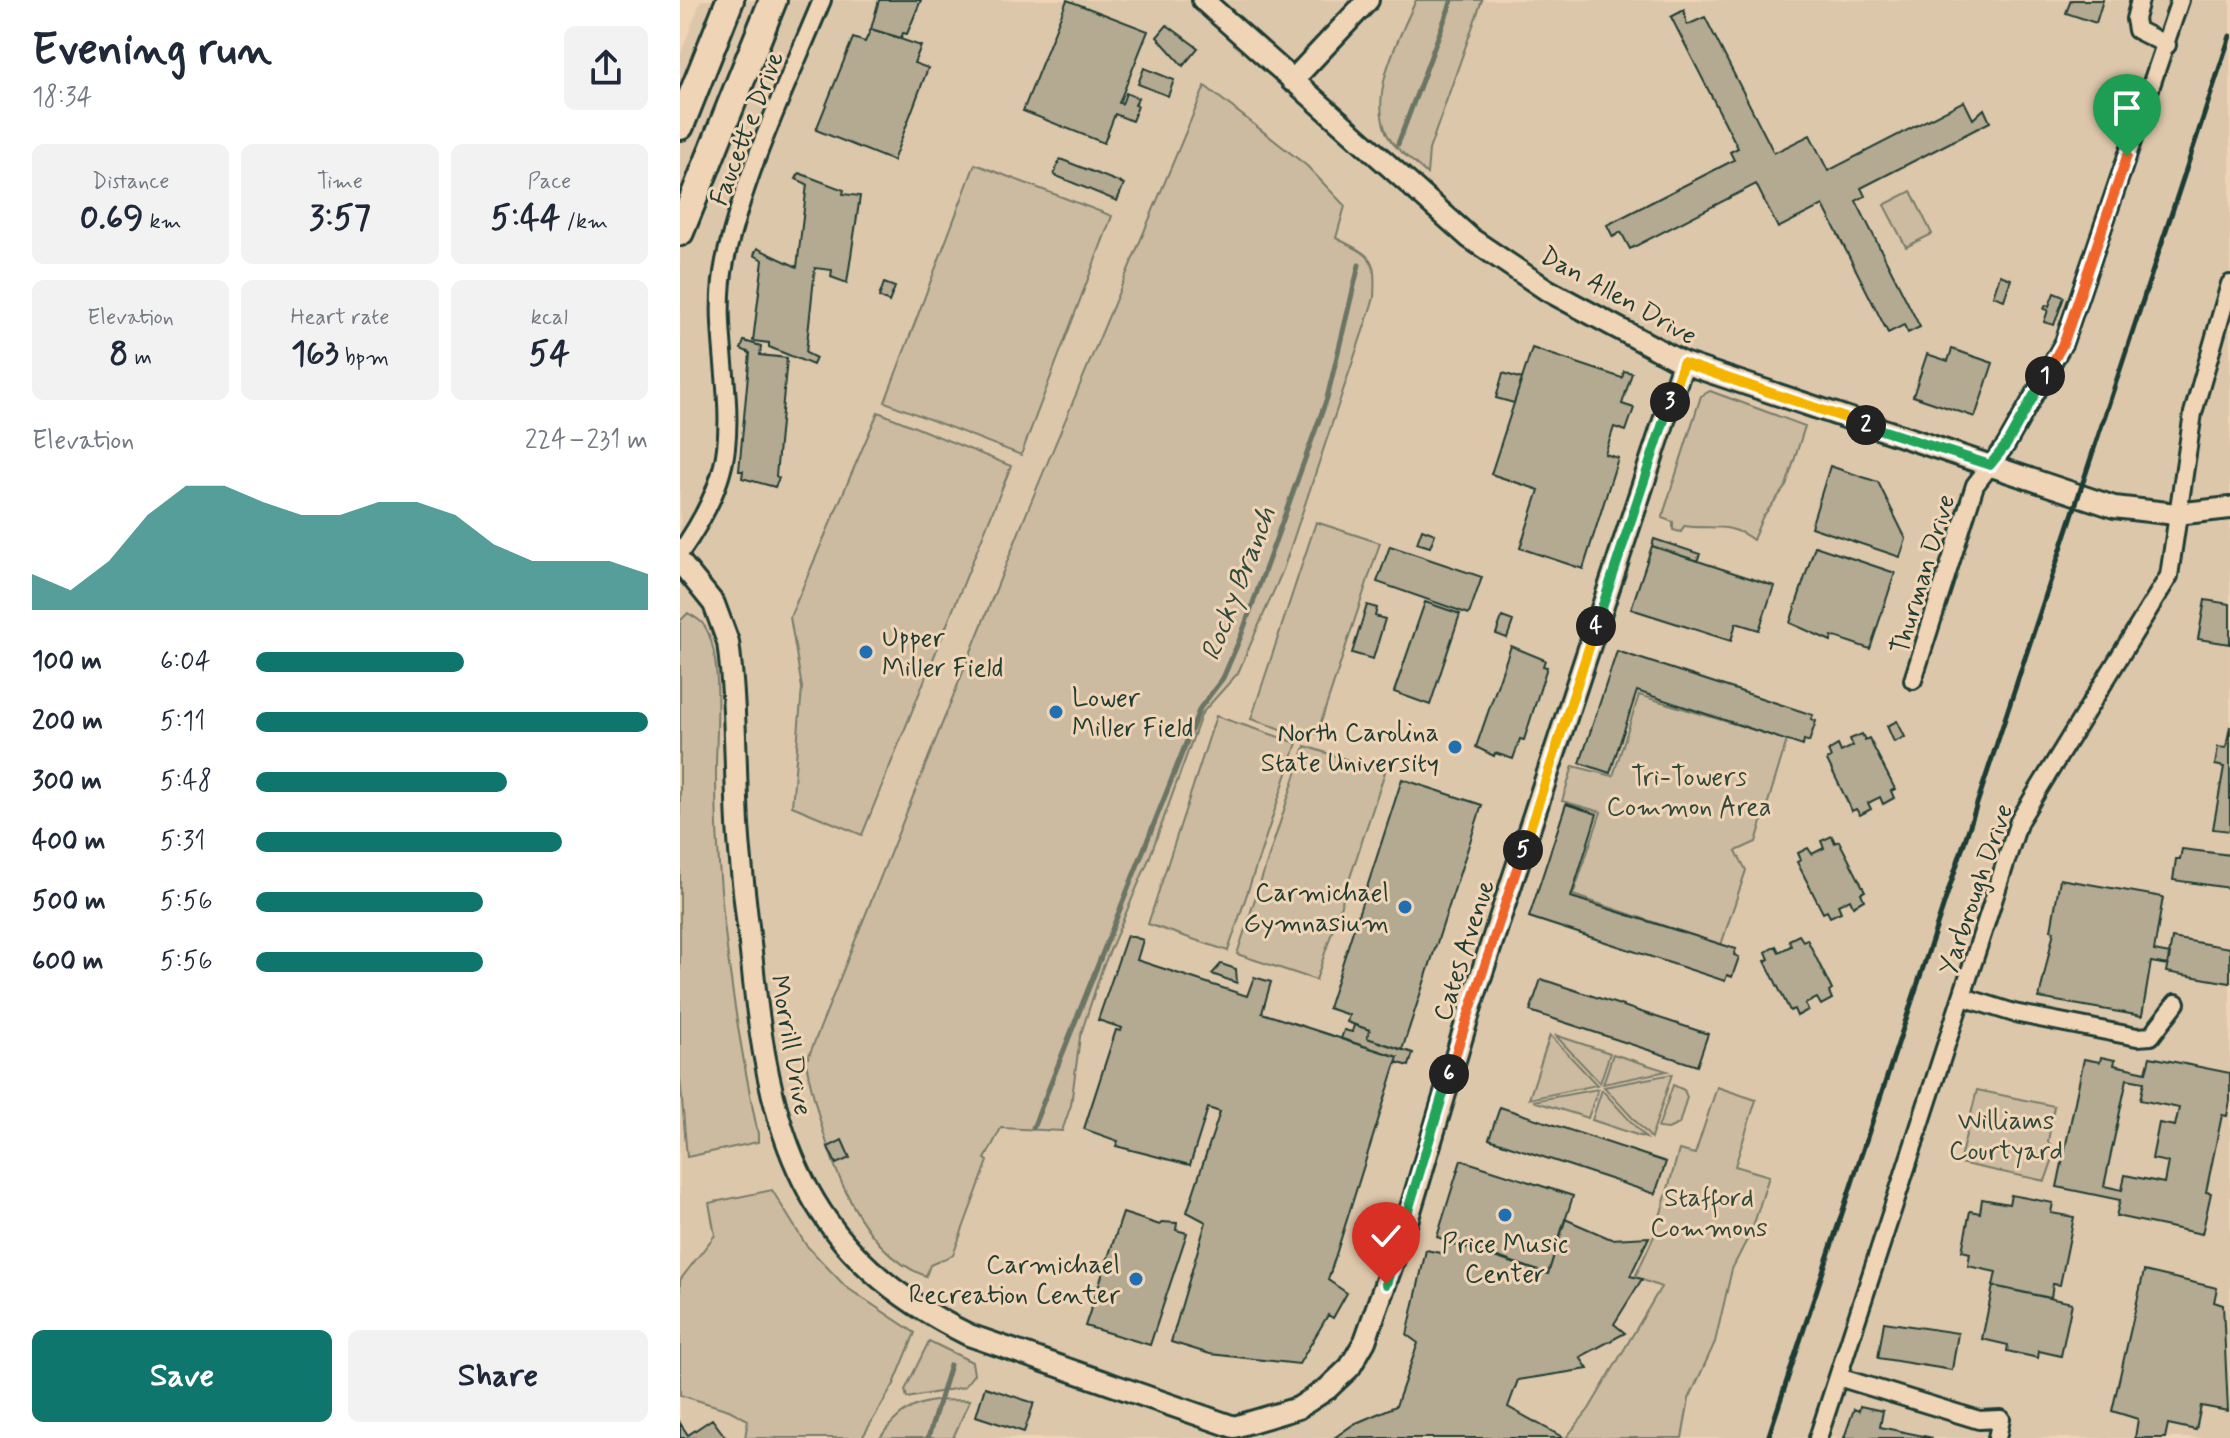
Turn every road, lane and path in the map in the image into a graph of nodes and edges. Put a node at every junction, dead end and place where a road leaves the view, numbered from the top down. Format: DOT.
graph roads {
  1 [pos="730,0"];
  2 [pos="773,0"];
  3 [pos="822,0"];
  4 [pos="1203,0"];
  5 [pos="1368,0"];
  6 [pos="2140,0"];
  7 [pos="2180,0"];
  8 [pos="2167,45"];
  9 [pos="1292,81"];
  10 [pos="680,126"];
  11 [pos="680,232"];
  12 [pos="2230,284"];
  13 [pos="1683,363"];
  14 [pos="1990,465"];
  15 [pos="2230,508"];
  16 [pos="2176,514"];
  17 [pos="680,553"];
  18 [pos="680,562"];
  19 [pos="1913,680"];
  20 [pos="1963,997"];
  21 [pos="2176,1003"];
  22 [pos="1838,1377"];
  23 [pos="1231,1432"];
  24 [pos="1818,1438"];
  25 [pos="1997,1438"];
  1 -- 10 [label="main road"];
  2 -- 11 [label="main road"];
  3 -- 17 [label="street, Faucette Drive"];
  4 -- 9 [label="street, Dan Allen Drive"];
  5 -- 9 [label="street"];
  6 -- 8 [label="street"];
  7 -- 8 [label="street, Thurman Drive"];
  8 -- 14 [label="street, Thurman Drive"];
  9 -- 13 [label="street, Dan Allen Drive"];
  12 -- 16 [label="street, Yarbrough Drive"];
  13 -- 14 [label="street, Dan Allen Drive"];
  13 -- 23 [label="street, Cates Avenue"];
  14 -- 16 [label="street, Dan Allen Drive"];
  14 -- 19 [label="street, Thurman Drive"];
  15 -- 16 [label="street, Dan Allen Drive"];
  16 -- 20 [label="street, Yarbrough Drive"];
  18 -- 23 [label="street, Morrill Drive"];
  20 -- 21 [label="street"];
  20 -- 22 [label="street, Yarbrough Drive"];
  22 -- 24 [label="street, Yarbrough Drive"];
  22 -- 25 [label="street"];
}
